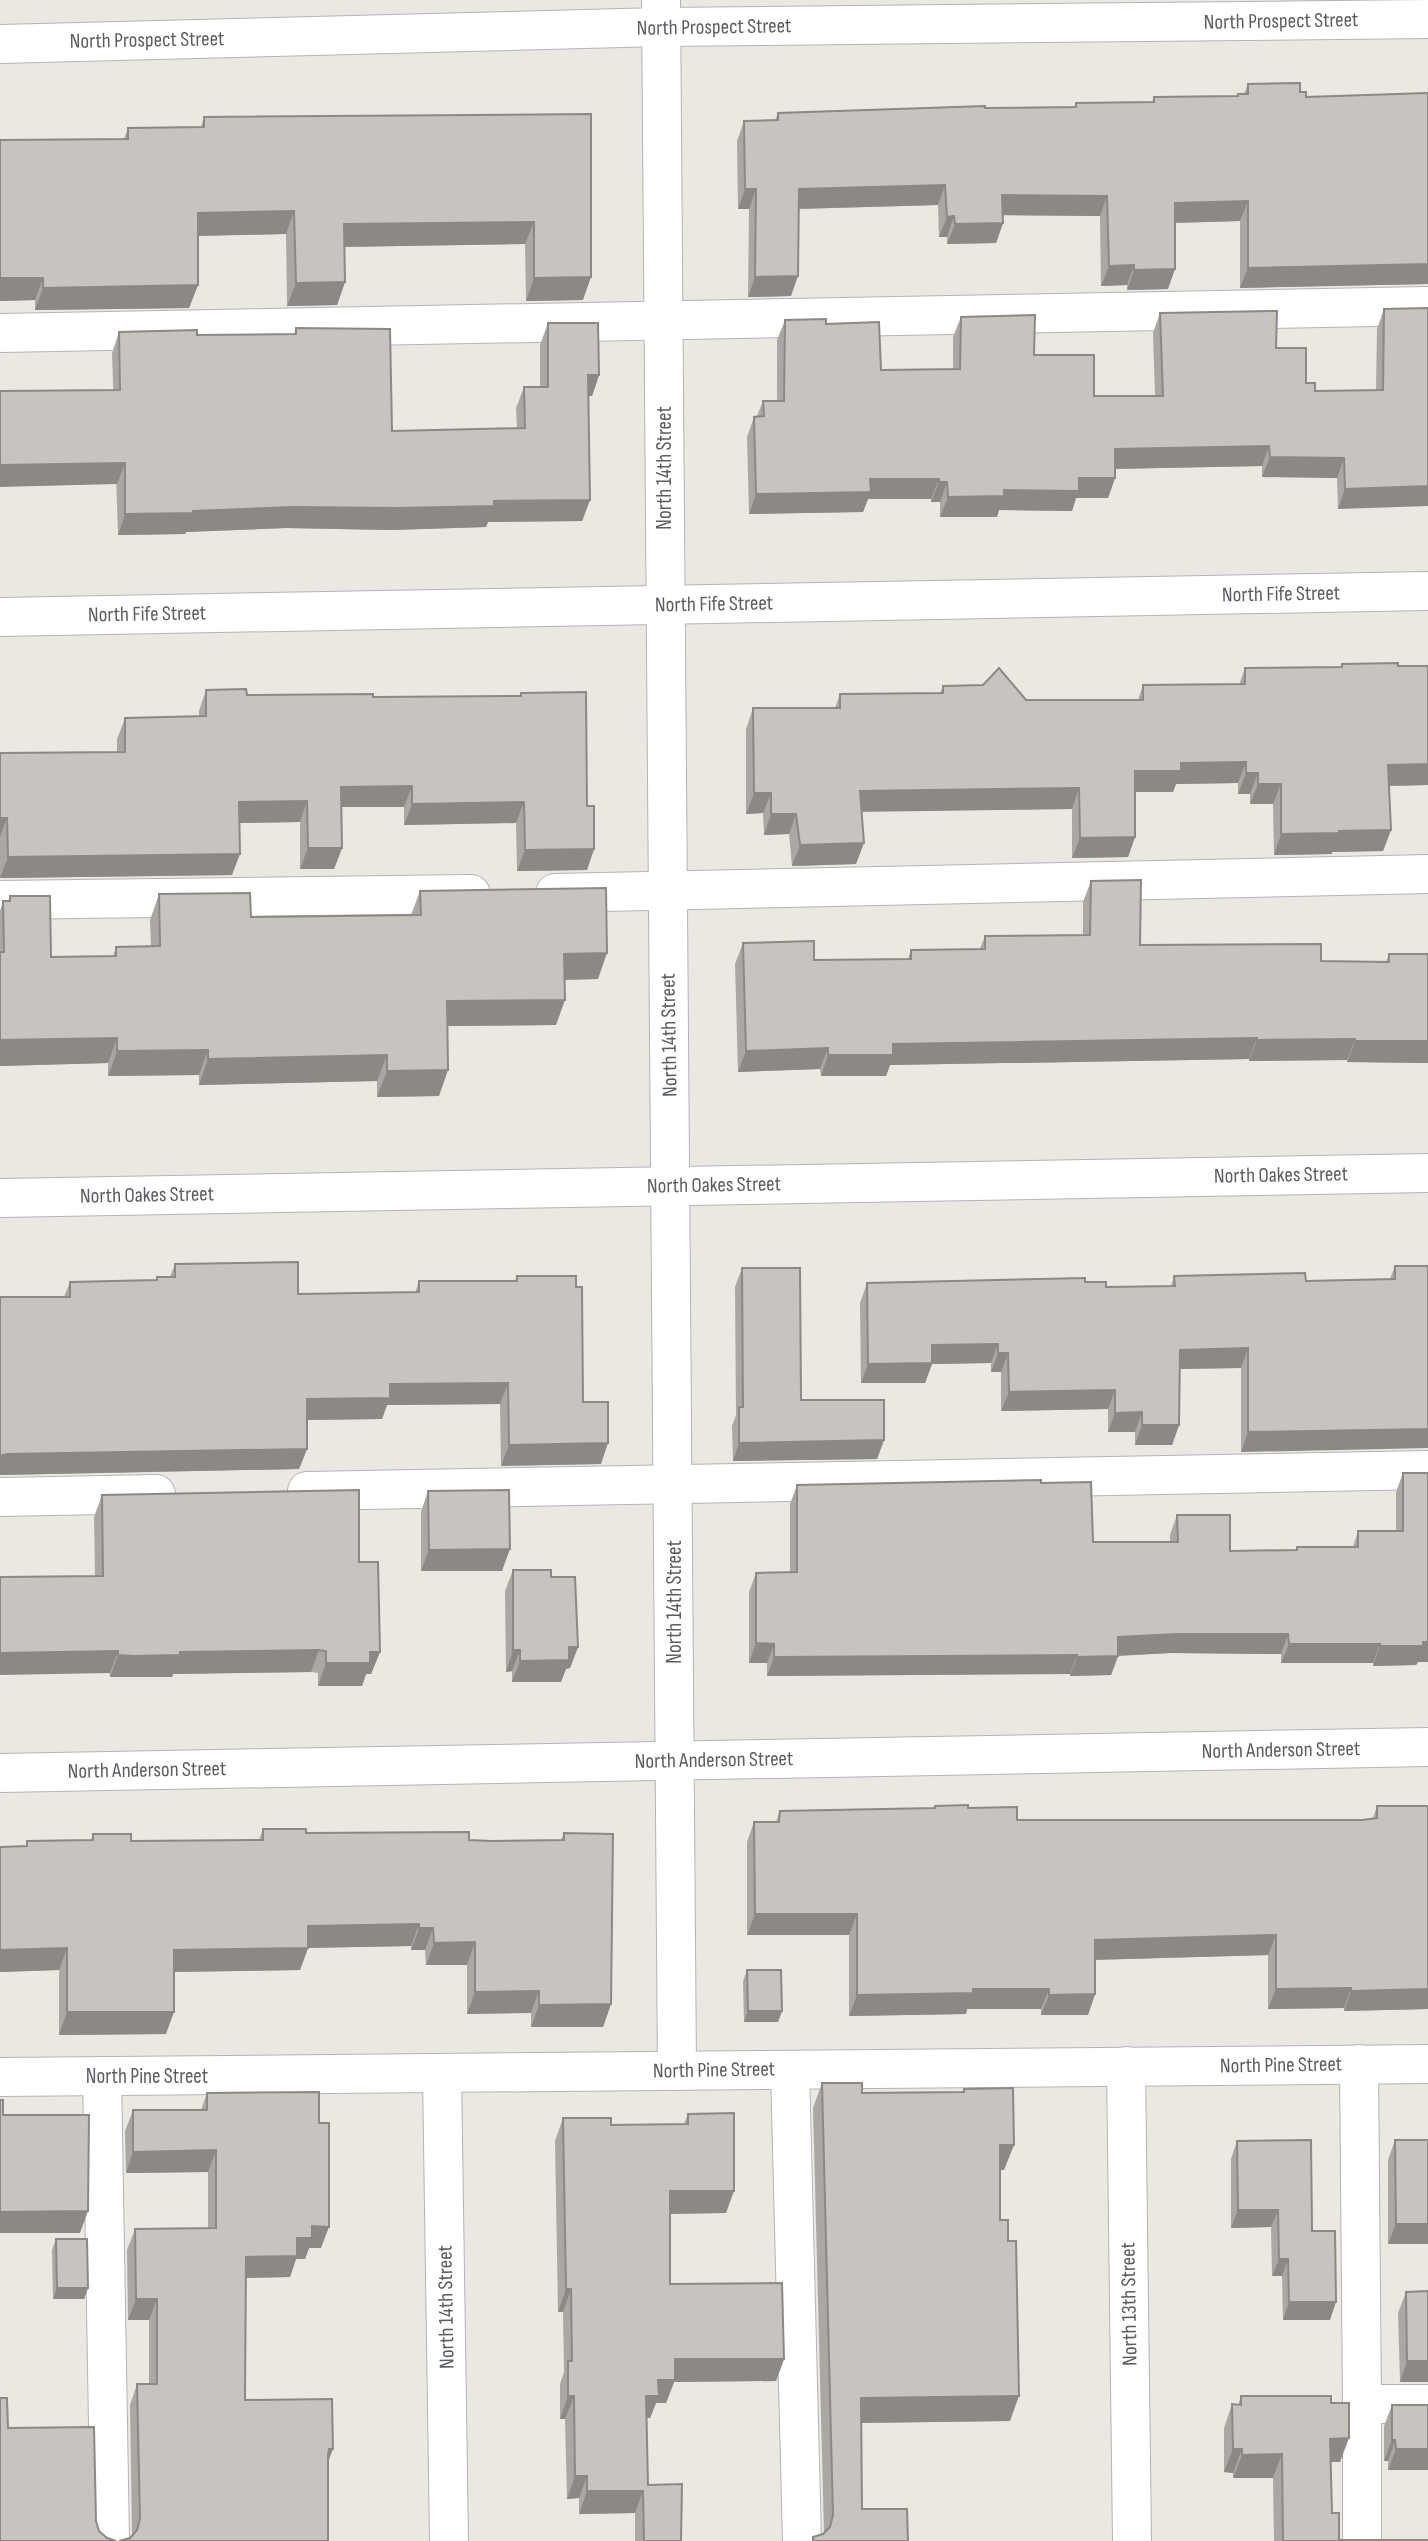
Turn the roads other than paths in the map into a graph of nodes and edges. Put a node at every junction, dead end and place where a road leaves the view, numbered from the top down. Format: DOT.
graph roads {
  1 [pos="661,13"];
  2 [pos="1428,19"];
  3 [pos="0,44"];
  4 [pos="1428,306"];
  5 [pos="663,320"];
  6 [pos="0,333"];
  7 [pos="1428,591"];
  8 [pos="665,605"];
  9 [pos="0,617"];
  10 [pos="1428,874"];
  11 [pos="667,891"];
  12 [pos="0,900"];
  13 [pos="1428,1172"];
  14 [pos="671,1186"];
  15 [pos="0,1198"];
  16 [pos="1428,1470"];
  17 [pos="673,1485"];
  18 [pos="275,1492"];
  19 [pos="192,1493"];
  20 [pos="0,1497"];
  21 [pos="1428,1747"];
  22 [pos="674,1761"];
  23 [pos="0,1773"];
  24 [pos="1359,2064"];
  25 [pos="1428,2064"];
  26 [pos="1126,2066"];
  27 [pos="790,2070"];
  28 [pos="677,2071"];
  29 [pos="442,2073"];
  30 [pos="102,2076"];
  31 [pos="0,2077"];
  32 [pos="1362,2404"];
  33 [pos="1428,2404"];
  34 [pos="110,2541"];
  35 [pos="449,2541"];
  36 [pos="802,2541"];
  37 [pos="1132,2541"];
  38 [pos="1362,2541"];
  1 -- 2 [label="street, North Prospect Street"];
  1 -- 3 [label="street, North Prospect Street"];
  1 -- 5 [label="street, North 14th Street"];
  4 -- 5 [label="street"];
  5 -- 6 [label="street"];
  5 -- 8 [label="street, North 14th Street"];
  7 -- 8 [label="street, North Fife Street"];
  8 -- 9 [label="street, North Fife Street"];
  8 -- 11 [label="street, North 14th Street"];
  10 -- 11 [label="street"];
  11 -- 12 [label="street"];
  11 -- 14 [label="street, North 14th Street"];
  13 -- 14 [label="street, North Oakes Street"];
  14 -- 15 [label="street, North Oakes Street"];
  14 -- 17 [label="street, North 14th Street"];
  16 -- 17 [label="street"];
  17 -- 18 [label="street"];
  17 -- 22 [label="street, North 14th Street"];
  19 -- 20 [label="street"];
  21 -- 22 [label="street, North Anderson Street"];
  22 -- 23 [label="street, North Anderson Street"];
  22 -- 28 [label="street, North 14th Street"];
  24 -- 25 [label="street, North Pine Street"];
  24 -- 26 [label="street, North Pine Street"];
  24 -- 32 [label="street"];
  26 -- 27 [label="street, North Pine Street"];
  26 -- 37 [label="street, North 13th Street"];
  27 -- 28 [label="street, North Pine Street"];
  27 -- 36 [label="street"];
  28 -- 29 [label="street, North Pine Street"];
  29 -- 30 [label="street, North Pine Street"];
  29 -- 35 [label="street, North 14th Street"];
  30 -- 31 [label="street, North Pine Street"];
  30 -- 34 [label="street"];
  32 -- 33 [label="street"];
  32 -- 38 [label="street"];
}
